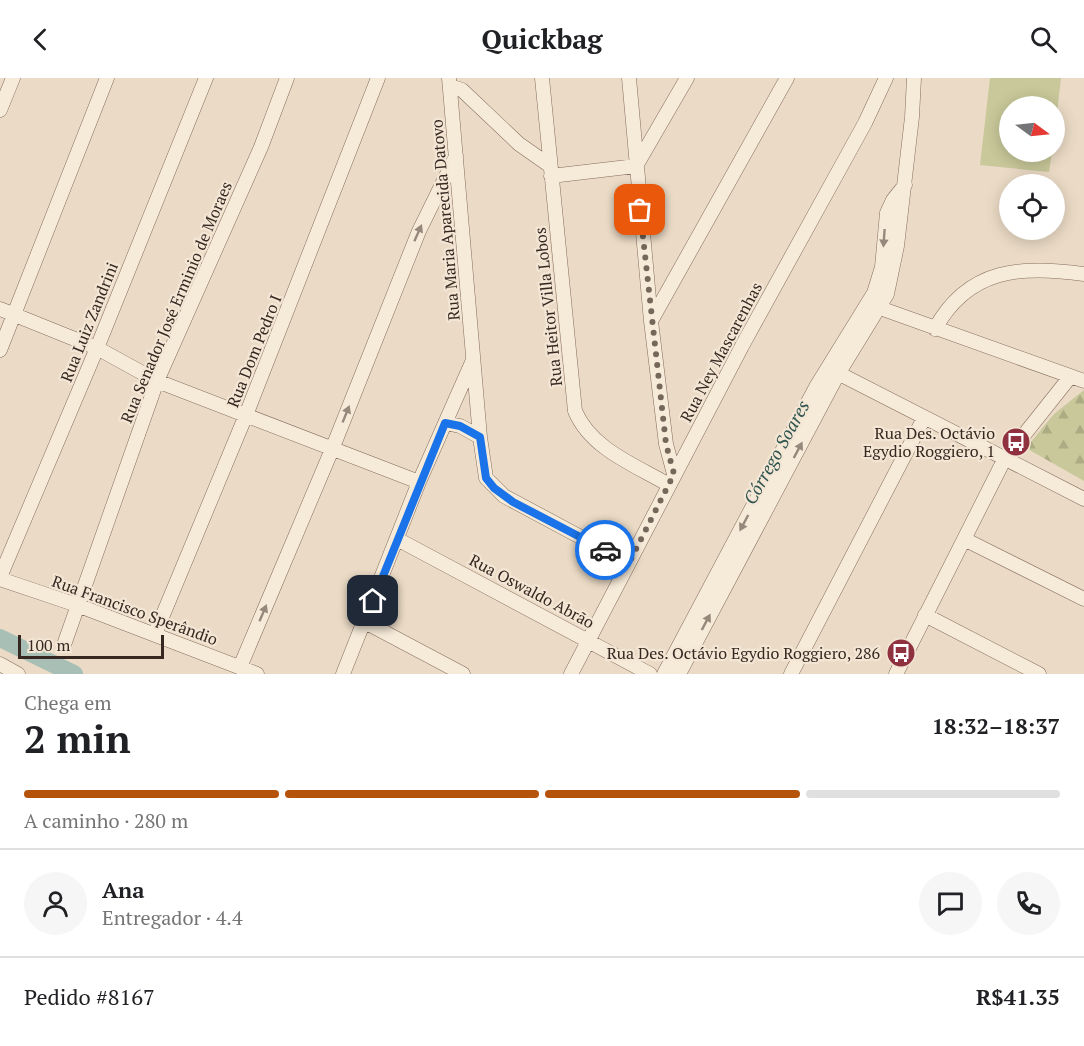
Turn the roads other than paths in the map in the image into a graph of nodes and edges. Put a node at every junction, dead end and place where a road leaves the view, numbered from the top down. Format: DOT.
graph roads {
  1 [pos="13,78"];
  2 [pos="108,78"];
  3 [pos="206,78"];
  4 [pos="287,78"];
  5 [pos="378,78"];
  6 [pos="542,78"];
  7 [pos="629,78"];
  8 [pos="687,78"];
  9 [pos="786,78"];
  10 [pos="886,78"];
  11 [pos="914,78"];
  12 [pos="450,82"];
  13 [pos="0,110"];
  14 [pos="456,156"];
  15 [pos="636,166"];
  16 [pos="550,171"];
  17 [pos="905,185"];
  18 [pos="1084,274"];
  19 [pos="880,308"];
  20 [pos="0,309"];
  21 [pos="14,314"];
  22 [pos="651,321"];
  23 [pos="935,329"];
  24 [pos="97,348"];
  25 [pos="0,350"];
  26 [pos="473,359"];
  27 [pos="833,371"];
  28 [pos="1070,377"];
  29 [pos="157,381"];
  30 [pos="1084,381"];
  31 [pos="246,415"];
  32 [pos="924,418"];
  33 [pos="445,423"];
  34 [pos="480,437"];
  35 [pos="333,447"];
  36 [pos="1004,460"];
  37 [pos="671,480"];
  38 [pos="419,482"];
  39 [pos="1084,499"];
  40 [pos="398,539"];
  41 [pos="963,539"];
  42 [pos="629,563"];
  43 [pos="0,578"];
  44 [pos="1084,600"];
  45 [pos="77,605"];
  46 [pos="925,615"];
  47 [pos="365,622"];
  48 [pos="155,634"];
  49 [pos="589,640"];
  50 [pos="65,642"];
  51 [pos="0,664"];
  52 [pos="240,667"];
  53 [pos="18,674"];
  54 [pos="257,674"];
  55 [pos="344,674"];
  56 [pos="463,674"];
  57 [pos="571,674"];
  58 [pos="650,674"];
  59 [pos="664,674"];
  60 [pos="679,674"];
  61 [pos="791,674"];
  62 [pos="896,674"];
  63 [pos="1039,674"];
  1 -- 13 [label="street"];
  2 -- 21 [label="street"];
  3 -- 24 [label="street, Rua Luiz Zandrini"];
  4 -- 29 [label="street, Rua Senador José Erminio de Moraes"];
  5 -- 31 [label="street, Rua Dom Pedro I"];
  6 -- 16 [label="street, Rua Heitor Villa Lobos"];
  7 -- 15 [label="street"];
  8 -- 15 [label="street"];
  9 -- 22 [label="street"];
  10 -- 37 [label="street, Rua Ney Mascarenhas"];
  11 -- 17 [label="street"];
  12 -- 14 [label="street, Rua Maria Aparecida Datovo"];
  12 -- 16 [label="street"];
  14 -- 26 [label="street, Rua Maria Aparecida Datovo"];
  35 -- 14 [label="street, one-way"];
  15 -- 16 [label="street"];
  15 -- 22 [label="street"];
  16 -- 37 [label="street, Rua Heitor Villa Lobos"];
  17 -- 19 [label="street"];
  17 -- 27 [label="street, one-way"];
  18 -- 23 [label="street"];
  19 -- 23 [label="street"];
  19 -- 27 [label="street"];
  20 -- 21 [label="street"];
  21 -- 24 [label="street"];
  21 -- 25 [label="street"];
  22 -- 37 [label="street"];
  23 -- 28 [label="street"];
  24 -- 29 [label="street"];
  24 -- 43 [label="street, Rua Luiz Zandrini"];
  26 -- 33 [label="street"];
  26 -- 34 [label="street, Rua Maria Aparecida Datovo"];
  27 -- 32 [label="street"];
  27 -- 59 [label="street, one-way"];
  60 -- 27 [label="street, one-way"];
  28 -- 30 [label="street"];
  28 -- 36 [label="street"];
  29 -- 31 [label="street"];
  29 -- 45 [label="street, Rua Senador José Erminio de Moraes"];
  31 -- 35 [label="street"];
  31 -- 48 [label="street, Rua Dom Pedro I"];
  32 -- 36 [label="street"];
  32 -- 61 [label="street"];
  33 -- 34 [label="street"];
  33 -- 38 [label="street"];
  34 -- 42 [label="street, Rua Maria Aparecida Datovo"];
  35 -- 38 [label="street"];
  52 -- 35 [label="street, one-way"];
  36 -- 39 [label="street"];
  36 -- 41 [label="street"];
  37 -- 42 [label="street, Rua Ney Mascarenhas"];
  38 -- 40 [label="street"];
  40 -- 47 [label="street"];
  40 -- 49 [label="street, Rua Oswaldo Abrão"];
  41 -- 44 [label="street"];
  41 -- 46 [label="street"];
  42 -- 49 [label="street, Rua Ney Mascarenhas"];
  43 -- 45 [label="street, Rua Francisco Sperândio"];
  45 -- 48 [label="street, Rua Francisco Sperândio"];
  45 -- 50 [label="street, Rua Senador José Erminio de Moraes"];
  46 -- 62 [label="street"];
  46 -- 63 [label="street"];
  47 -- 55 [label="street"];
  47 -- 56 [label="street"];
  48 -- 52 [label="street, Rua Francisco Sperândio"];
  49 -- 57 [label="street, Rua Ney Mascarenhas"];
  49 -- 58 [label="street, Rua Oswaldo Abrão"];
  51 -- 53 [label="street"];
  52 -- 54 [label="street, Rua Francisco Sperândio"];
}
